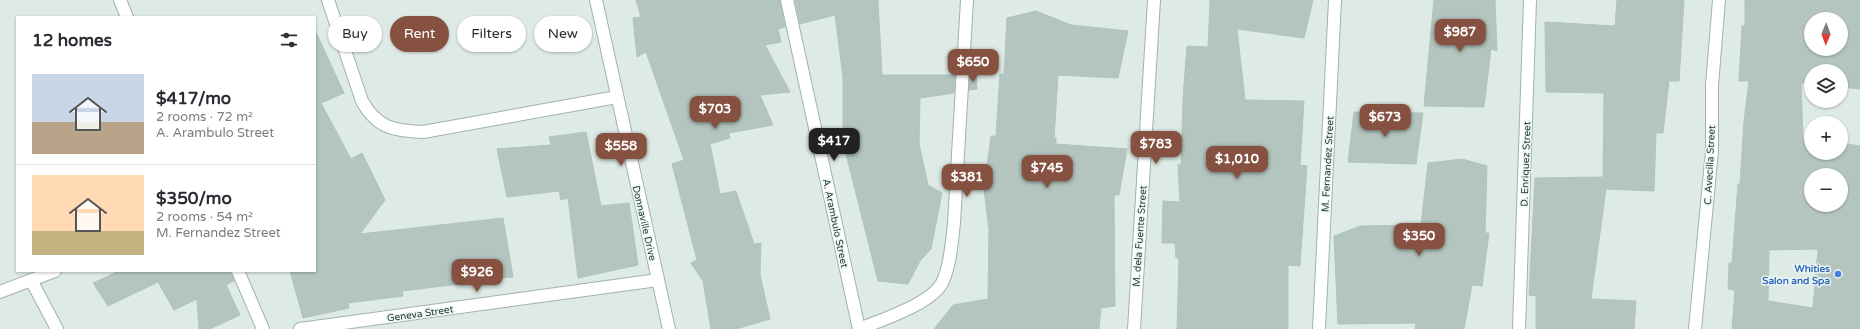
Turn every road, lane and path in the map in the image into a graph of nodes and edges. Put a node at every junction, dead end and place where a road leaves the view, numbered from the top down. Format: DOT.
graph roads {
  1 [pos="120,0"];
  2 [pos="328,0"];
  3 [pos="596,0"];
  4 [pos="787,0"];
  5 [pos="967,0"];
  6 [pos="1154,0"];
  7 [pos="1335,0"];
  8 [pos="1530,0"];
  9 [pos="1719,0"];
  10 [pos="127,16"];
  11 [pos="617,97"];
  12 [pos="52,272"];
  13 [pos="238,272"];
  14 [pos="32,280"];
  15 [pos="658,280"];
  16 [pos="0,292"];
  17 [pos="57,329"];
  18 [pos="263,329"];
  19 [pos="300,329"];
  20 [pos="669,329"];
  21 [pos="859,329"];
  22 [pos="1134,329"];
  23 [pos="1319,329"];
  24 [pos="1519,329"];
  25 [pos="1695,329"];
  1 -- 10 [label="street"];
  2 -- 11 [label="street"];
  3 -- 11 [label="street, Donnaville Drive"];
  4 -- 21 [label="street, A. Arambulo Street"];
  5 -- 21 [label="street"];
  6 -- 22 [label="street, M. dela Fuente Street"];
  7 -- 23 [label="street, M. Fernandez Street"];
  8 -- 24 [label="street, D. Enriquez Street"];
  9 -- 25 [label="street, C. Avecilla Street"];
  11 -- 15 [label="street, Donnaville Drive"];
  12 -- 14 [label="street"];
  13 -- 18 [label="street"];
  14 -- 16 [label="street"];
  14 -- 17 [label="street"];
  15 -- 19 [label="street, Geneva Street"];
  15 -- 20 [label="street, Donnaville Drive"];
}
